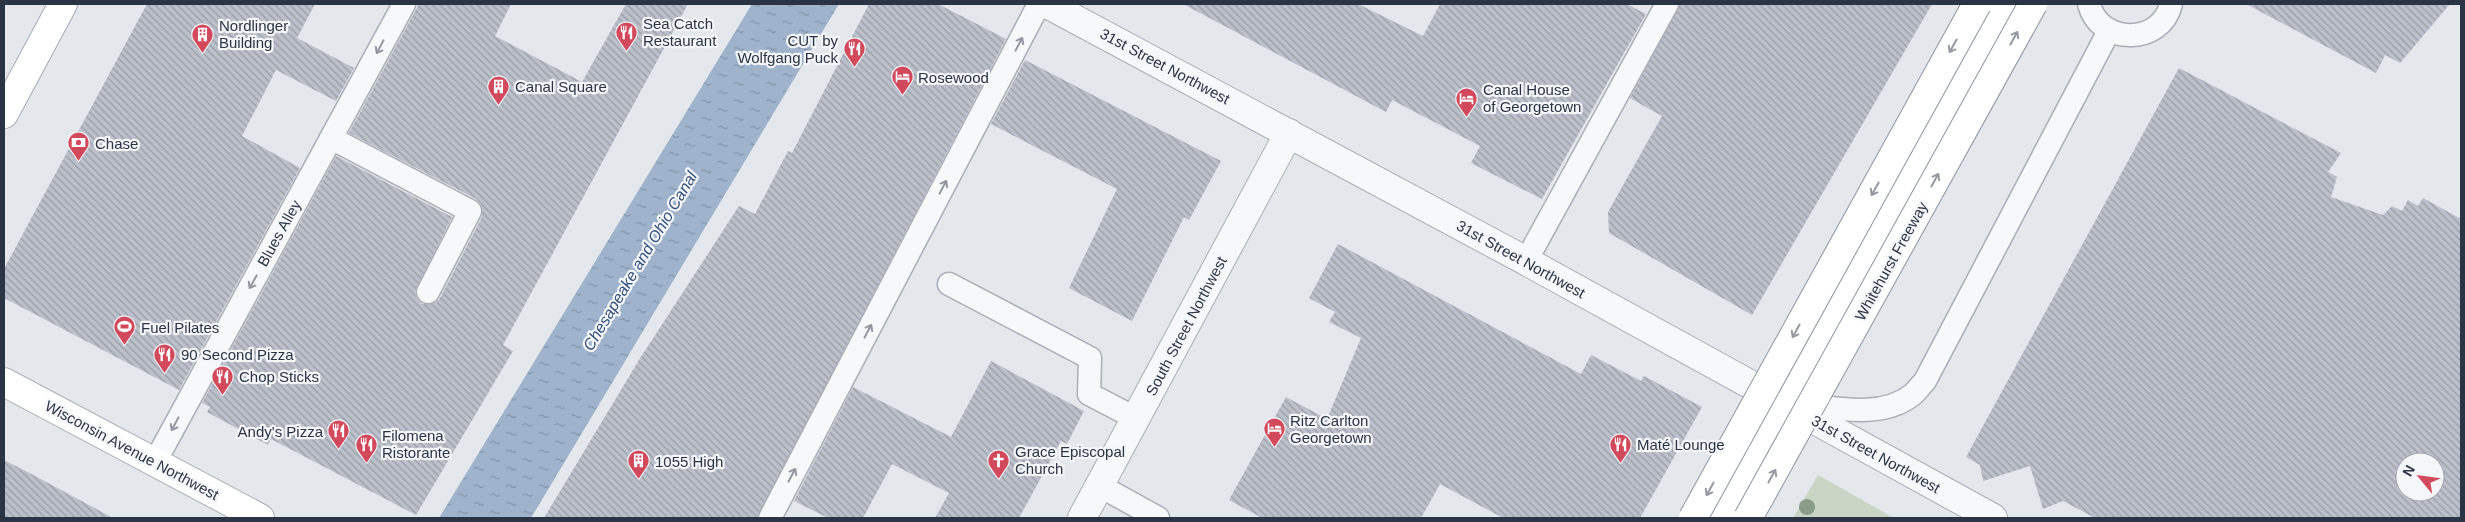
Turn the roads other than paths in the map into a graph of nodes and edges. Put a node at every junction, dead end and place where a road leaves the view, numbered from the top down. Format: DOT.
graph roads {
  1 [pos="62,4"];
  2 [pos="404,4"];
  3 [pos="1039,4"];
  4 [pos="1047,4"];
  5 [pos="1667,4"];
  6 [pos="1976,4"];
  7 [pos="2003,4"];
  8 [pos="2033,4"];
  9 [pos="2089,4"];
  10 [pos="2170,4"];
  11 [pos="2109,31"];
  12 [pos="4,114"];
  13 [pos="1289,132"];
  14 [pos="331,138"];
  15 [pos="1526,260"];
  16 [pos="949,284"];
  17 [pos="428,292"];
  18 [pos="4,382"];
  19 [pos="1782,402"];
  20 [pos="1136,419"];
  21 [pos="155,462"];
  22 [pos="1100,486"];
  23 [pos="260,518"];
  24 [pos="770,518"];
  25 [pos="1082,518"];
  26 [pos="1158,518"];
  27 [pos="1693,518"];
  28 [pos="1718,518"];
  29 [pos="1748,518"];
  30 [pos="1993,518"];
  1 -- 12 [label="main road"];
  2 -- 14 [label="lane, Blues Alley, one-way"];
  24 -- 3 [label="lane, one-way"];
  4 -- 13 [label="street, 31st Street Northwest"];
  5 -- 15 [label="lane"];
  6 -- 27 [label="main road, one-way, bridge"];
  7 -- 19 [label="main road"];
  29 -- 8 [label="main road, Whitehurst Freeway, one-way, bridge"];
  9 -- 11 [label="lane"];
  10 -- 11 [label="lane"];
  11 -- 19 [label="lane"];
  13 -- 15 [label="street, 31st Street Northwest"];
  13 -- 20 [label="street, South Street Northwest"];
  14 -- 17 [label="lane"];
  14 -- 21 [label="lane, Blues Alley, one-way"];
  15 -- 19 [label="street, 31st Street Northwest"];
  16 -- 20 [label="lane"];
  18 -- 21 [label="main road, Wisconsin Avenue Northwest"];
  19 -- 28 [label="main road"];
  19 -- 30 [label="street, 31st Street Northwest"];
  20 -- 22 [label="street, South Street Northwest"];
  21 -- 23 [label="main road, Wisconsin Avenue Northwest"];
  22 -- 25 [label="street, South Street Northwest"];
  22 -- 26 [label="lane"];
}
